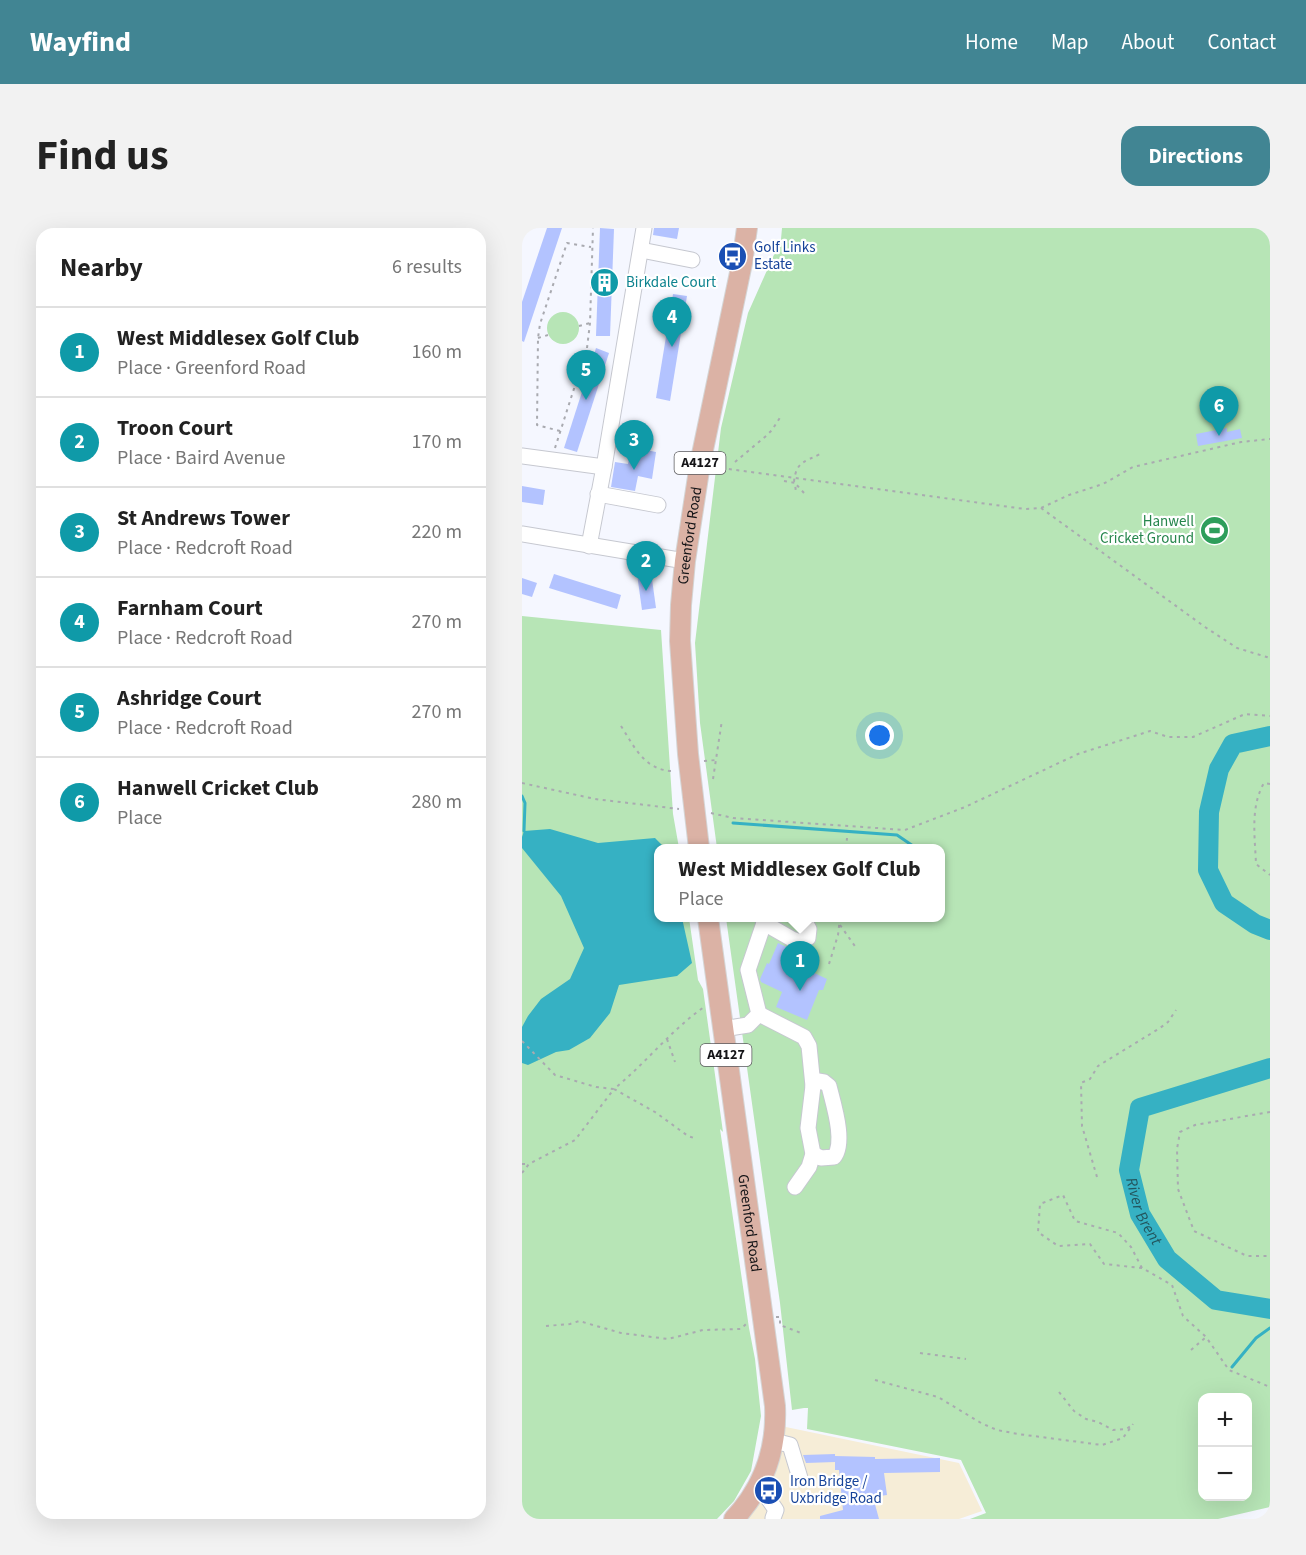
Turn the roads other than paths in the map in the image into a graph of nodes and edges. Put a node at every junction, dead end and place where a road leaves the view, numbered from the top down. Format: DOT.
graph roads {
  1 [pos="644,228"];
  2 [pos="747,228"];
  3 [pos="641,250"];
  4 [pos="692,260"];
  5 [pos="522,456"];
  6 [pos="604,467"];
  7 [pos="598,494"];
  8 [pos="658,505"];
  9 [pos="522,534"];
  10 [pos="589,546"];
  11 [pos="685,561"];
  12 [pos="698,844"];
  13 [pos="709,922"];
  14 [pos="763,922"];
  15 [pos="767,922"];
  16 [pos="806,922"];
  17 [pos="759,1014"];
  18 [pos="723,1029"];
  19 [pos="813,1086"];
  20 [pos="813,1154"];
  21 [pos="795,1187"];
  22 [pos="774,1441"];
  23 [pos="800,1478"];
  24 [pos="759,1485"];
  25 [pos="773,1518"];
  26 [pos="734,1519"];
  1 -- 3 [label="street"];
  2 -- 11 [label="main road, Greenford Road / A4127"];
  3 -- 4 [label="street"];
  3 -- 6 [label="street"];
  5 -- 6 [label="street"];
  6 -- 7 [label="street"];
  7 -- 8 [label="street"];
  7 -- 10 [label="street"];
  9 -- 10 [label="street"];
  10 -- 11 [label="street"];
  11 -- 12 [label="main road, Greenford Road / A4127"];
  13 -- 18 [label="main road, Greenford Road / A4127"];
  14 -- 17 [label="street"];
  15 -- 16 [label="street"];
  17 -- 18 [label="street"];
  17 -- 19 [label="street"];
  18 -- 22 [label="main road, Greenford Road / A4127"];
  19 -- 20 [label="street"];
  19 -- 20 [label="street"];
  20 -- 21 [label="street"];
  22 -- 23 [label="street"];
  22 -- 24 [label="main road, Greenford Road / A4127"];
  24 -- 25 [label="street"];
  24 -- 26 [label="main road, Greenford Road / A4127"];
}
